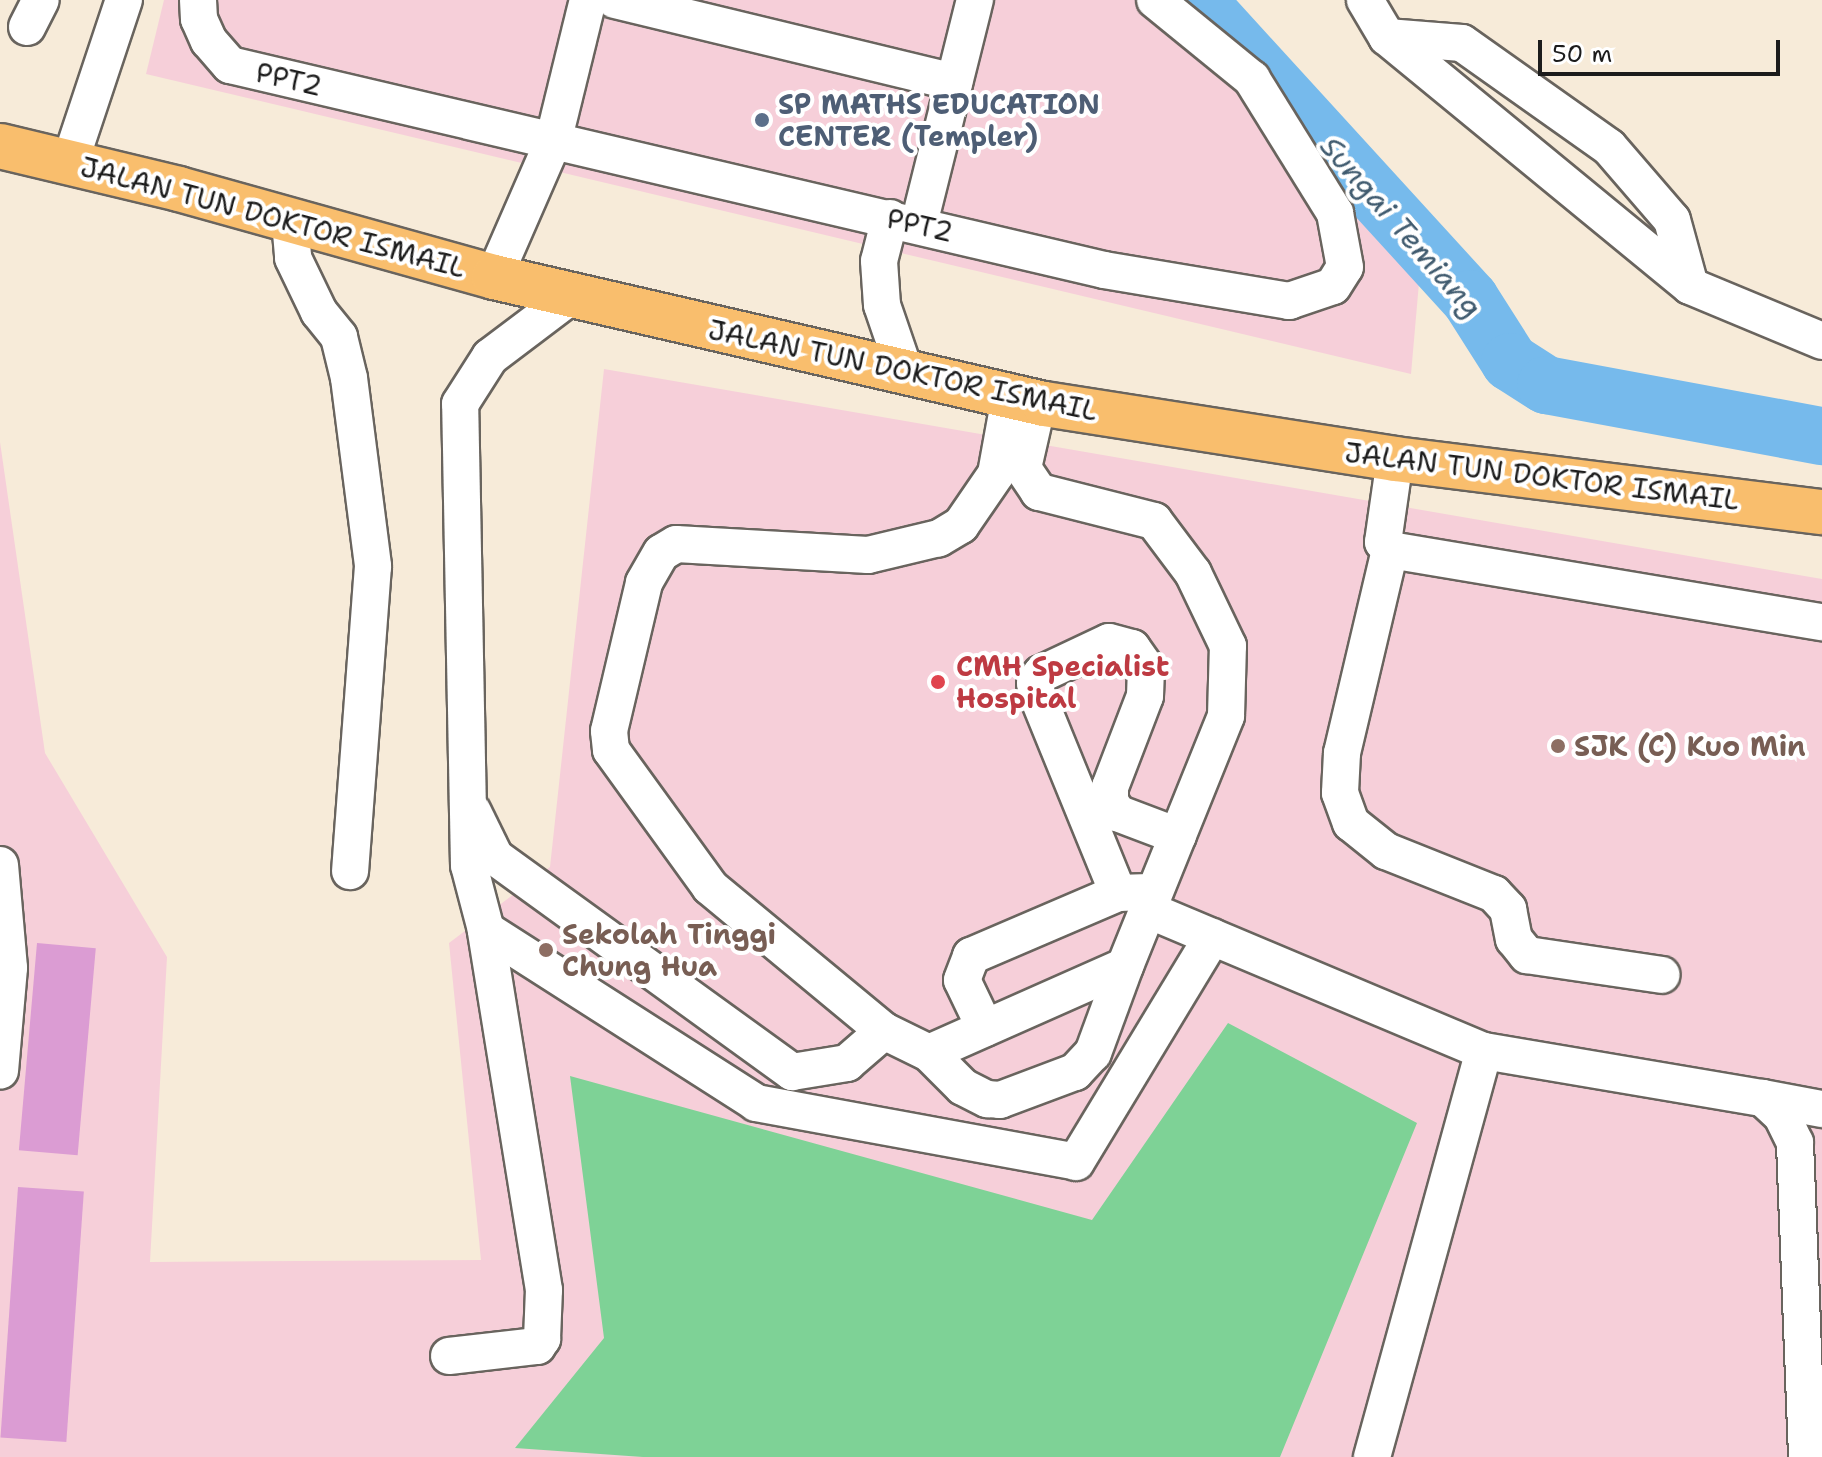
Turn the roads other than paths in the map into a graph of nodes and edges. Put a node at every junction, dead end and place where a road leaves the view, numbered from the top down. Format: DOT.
graph roads {
  1 [pos="124,0"];
  2 [pos="198,0"];
  3 [pos="588,0"];
  4 [pos="615,0"];
  5 [pos="975,0"];
  6 [pos="1155,0"];
  7 [pos="1365,0"];
  8 [pos="1387,37"];
  9 [pos="954,82"];
  10 [pos="553,142"];
  11 [pos="0,146"];
  12 [pos="70,162"];
  13 [pos="290,221"];
  14 [pos="905,221"];
  15 [pos="494,277"];
  16 [pos="1690,286"];
  17 [pos="571,296"];
  18 [pos="1822,341"];
  19 [pos="906,375"];
  20 [pos="1024,400"];
  21 [pos="1395,459"];
  22 [pos="1822,512"];
  23 [pos="1390,550"];
  24 [pos="1822,622"];
  25 [pos="468,804"];
  26 [pos="1178,836"];
  27 [pos="0,865"];
  28 [pos="350,871"];
  29 [pos="1118,893"];
  30 [pos="1152,901"];
  31 [pos="486,930"];
  32 [pos="1212,937"];
  33 [pos="1125,966"];
  34 [pos="1662,975"];
  35 [pos="985,1028"];
  36 [pos="884,1031"];
  37 [pos="1484,1051"];
  38 [pos="929,1053"];
  39 [pos="0,1071"];
  40 [pos="1763,1098"];
  41 [pos="1822,1109"];
  42 [pos="449,1356"];
  43 [pos="1372,1457"];
  44 [pos="1807,1457"];
  1 -- 12 [label="street"];
  2 -- 10 [label="street, PPT2"];
  3 -- 10 [label="street"];
  4 -- 9 [label="street"];
  5 -- 9 [label="street"];
  6 -- 14 [label="street, PPT2"];
  7 -- 8 [label="street"];
  8 -- 16 [label="street"];
  8 -- 16 [label="street"];
  9 -- 14 [label="street"];
  10 -- 14 [label="street, PPT2"];
  10 -- 15 [label="street"];
  11 -- 12 [label="highway, JALAN TUN DOKTOR ISMAIL"];
  12 -- 13 [label="highway, JALAN TUN DOKTOR ISMAIL"];
  13 -- 15 [label="highway, JALAN TUN DOKTOR ISMAIL"];
  13 -- 28 [label="street"];
  14 -- 19 [label="street"];
  15 -- 17 [label="highway, JALAN TUN DOKTOR ISMAIL"];
  16 -- 18 [label="street"];
  17 -- 19 [label="highway, JALAN TUN DOKTOR ISMAIL"];
  17 -- 25 [label="street"];
  19 -- 20 [label="highway, JALAN TUN DOKTOR ISMAIL"];
  20 -- 21 [label="highway, JALAN TUN DOKTOR ISMAIL"];
  20 -- 26 [label="street"];
  20 -- 36 [label="street"];
  21 -- 22 [label="highway, JALAN TUN DOKTOR ISMAIL"];
  21 -- 23 [label="street"];
  23 -- 24 [label="street"];
  23 -- 34 [label="street"];
  25 -- 31 [label="street"];
  25 -- 36 [label="street"];
  26 -- 29 [label="street"];
  26 -- 30 [label="street"];
  27 -- 39 [label="street"];
  29 -- 30 [label="street"];
  29 -- 35 [label="street"];
  30 -- 32 [label="street"];
  30 -- 33 [label="street"];
  31 -- 32 [label="street"];
  31 -- 42 [label="street"];
  32 -- 37 [label="street"];
  33 -- 35 [label="street"];
  33 -- 38 [label="street"];
  35 -- 38 [label="street"];
  36 -- 38 [label="street"];
  37 -- 40 [label="street"];
  37 -- 43 [label="street"];
  40 -- 41 [label="street"];
  40 -- 44 [label="street"];
}
